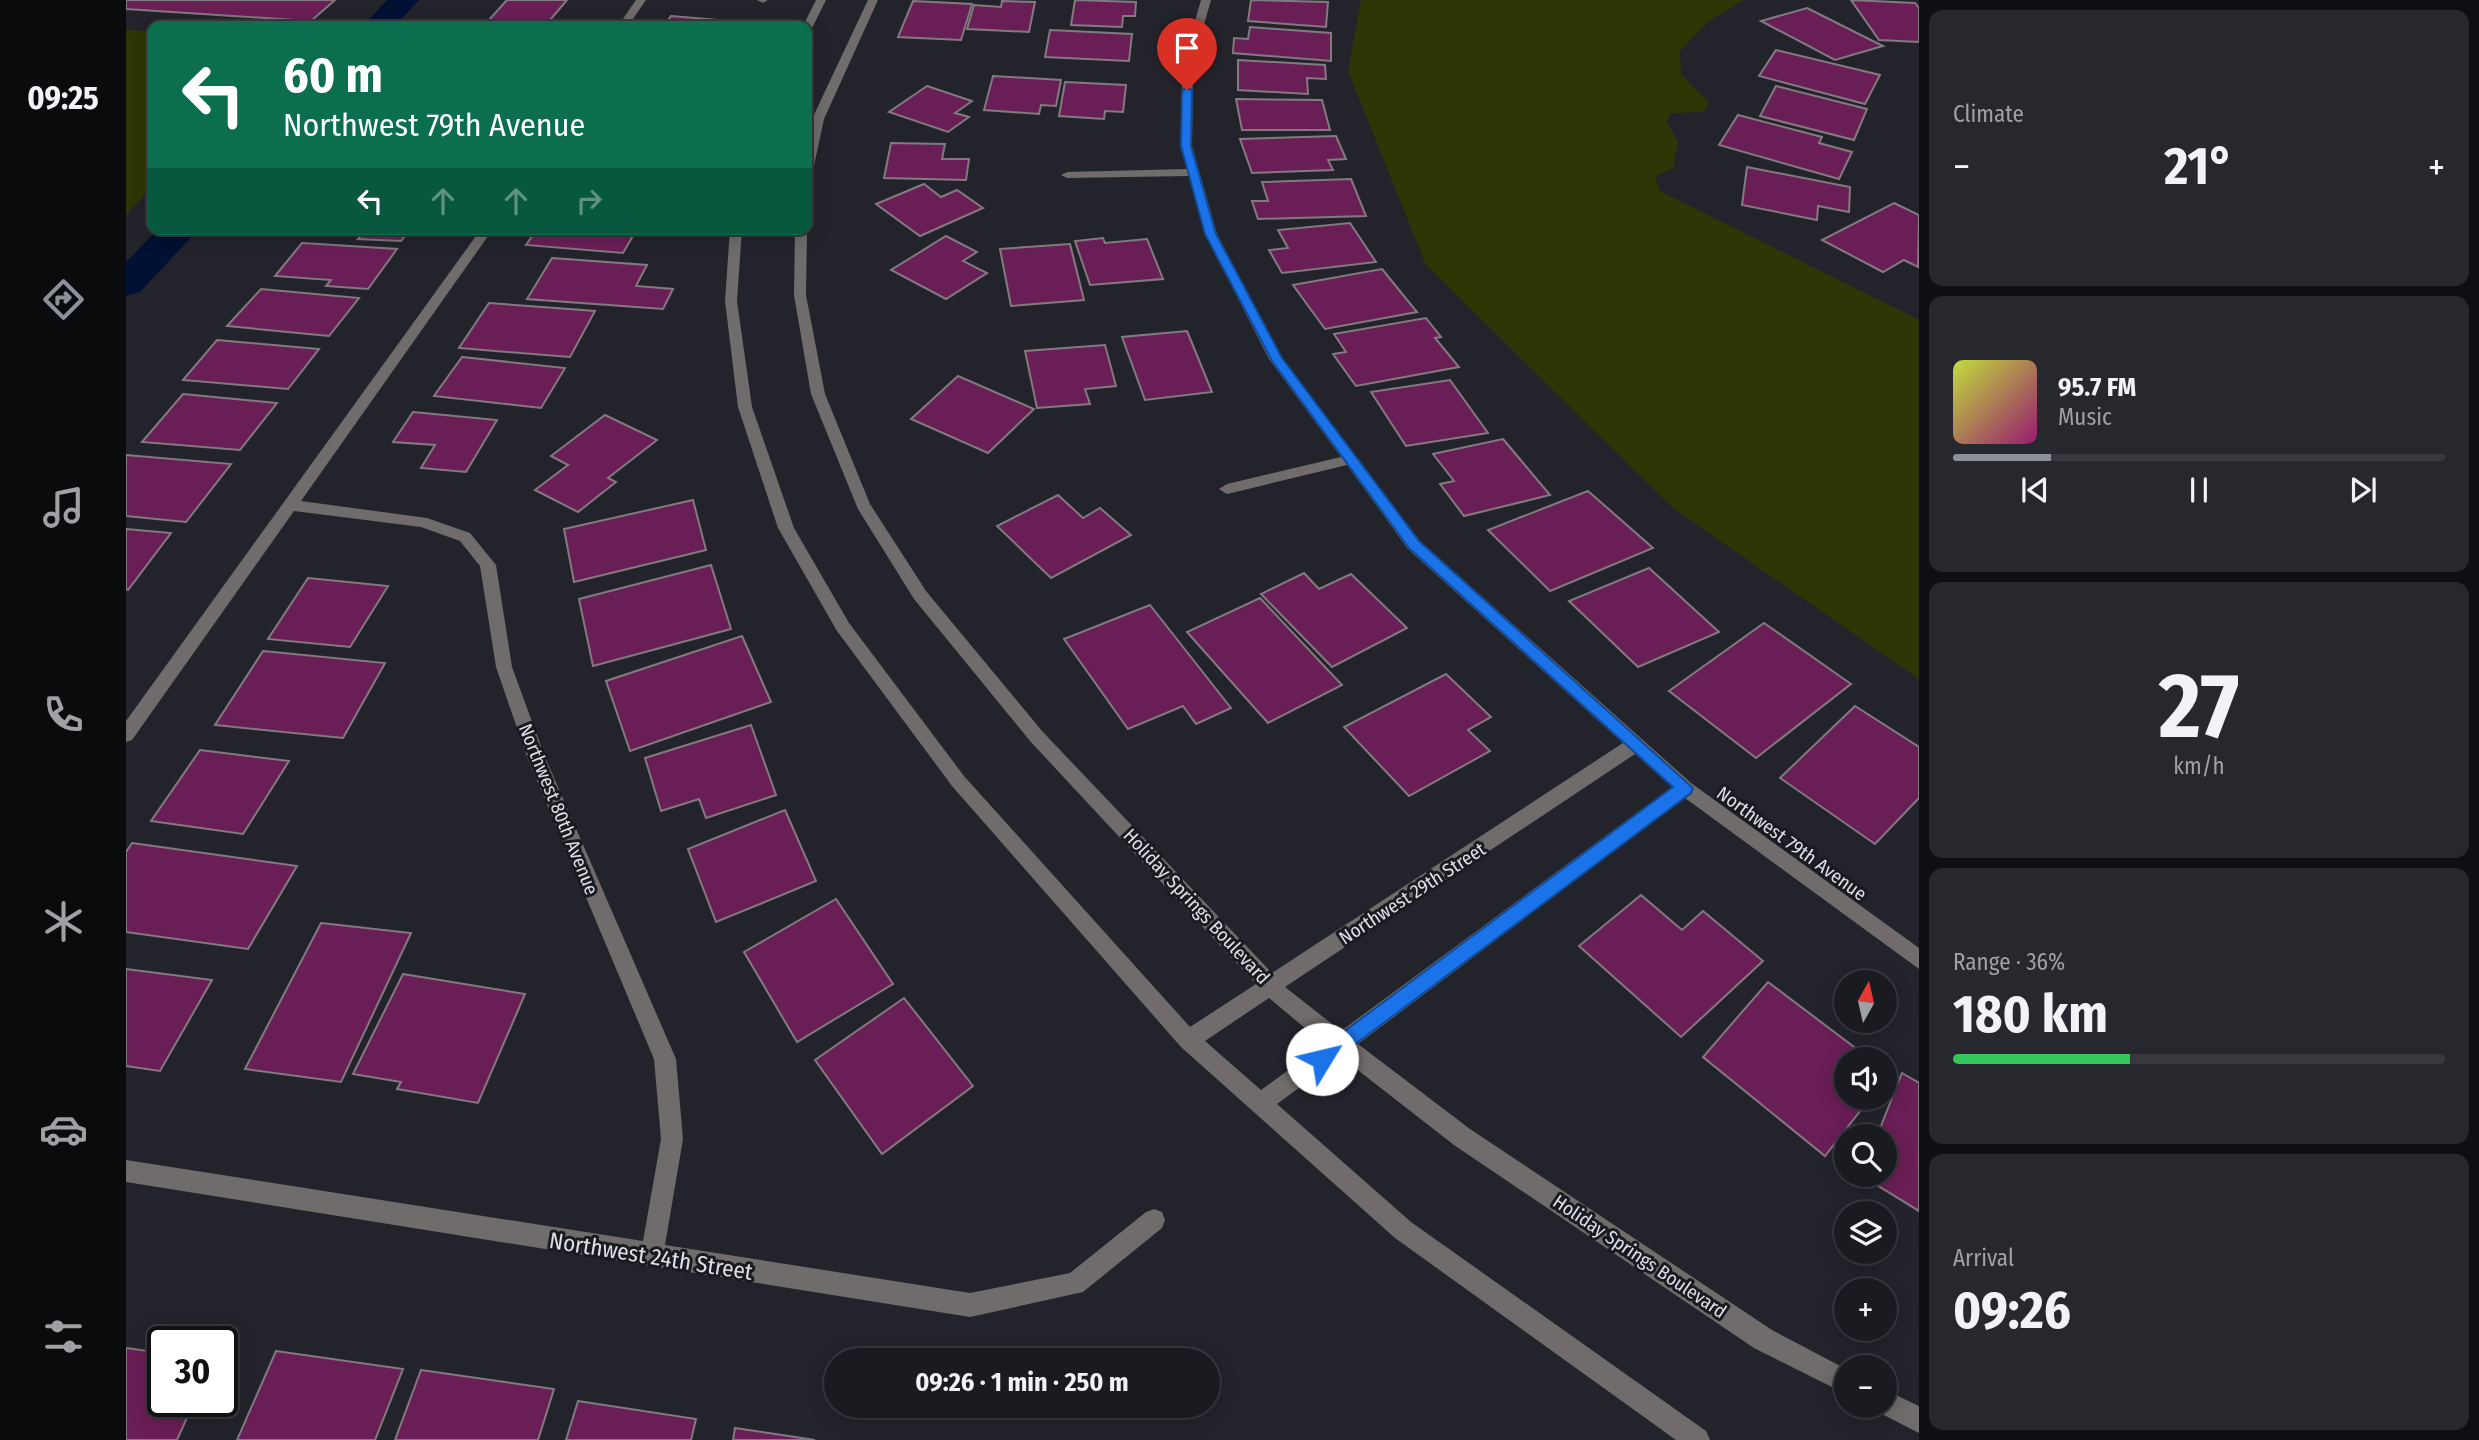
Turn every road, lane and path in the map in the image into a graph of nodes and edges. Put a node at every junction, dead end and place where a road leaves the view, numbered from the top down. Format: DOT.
graph roads {
  1 [pos="641,0"];
  2 [pos="821,0"];
  3 [pos="873,0"];
  4 [pos="1206,0"];
  5 [pos="626,21"];
  6 [pos="810,21"];
  7 [pos="812,147"];
  8 [pos="1193,172"];
  9 [pos="1067,175"];
  10 [pos="483,235"];
  11 [pos="736,235"];
  12 [pos="801,235"];
  13 [pos="1351,459"];
  14 [pos="1227,489"];
  15 [pos="290,505"];
  16 [pos="126,735"];
  17 [pos="1635,745"];
  18 [pos="1685,788"];
  19 [pos="1919,960"];
  20 [pos="1271,985"];
  21 [pos="1188,1040"];
  22 [pos="1342,1045"];
  23 [pos="1261,1103"];
  24 [pos="126,1171"];
  25 [pos="1154,1220"];
  26 [pos="652,1256"];
  27 [pos="1834,1376"];
  28 [pos="1897,1408"];
  29 [pos="1919,1420"];
  30 [pos="1697,1440"];
  1 -- 5 [label="street"];
  2 -- 6 [label="street"];
  3 -- 7 [label="street"];
  4 -- 8 [label="street, Northwest 79th Avenue"];
  8 -- 9 [label="street"];
  8 -- 13 [label="street, Northwest 79th Avenue"];
  10 -- 15 [label="street"];
  11 -- 21 [label="street"];
  12 -- 20 [label="street, Holiday Springs Boulevard"];
  13 -- 14 [label="street"];
  13 -- 17 [label="street, Northwest 79th Avenue"];
  15 -- 16 [label="street"];
  15 -- 26 [label="street, Northwest 80th Avenue"];
  17 -- 18 [label="street, Northwest 79th Avenue"];
  17 -- 20 [label="street, Northwest 29th Street"];
  18 -- 19 [label="street, Northwest 79th Avenue"];
  18 -- 22 [label="street"];
  20 -- 21 [label="street, Northwest 29th Street"];
  20 -- 22 [label="street, Holiday Springs Boulevard"];
  21 -- 23 [label="street"];
  22 -- 23 [label="street"];
  22 -- 27 [label="street, Holiday Springs Boulevard"];
  23 -- 30 [label="street"];
  24 -- 26 [label="street, Northwest 24th Street"];
  25 -- 26 [label="street, Northwest 24th Street"];
  28 -- 29 [label="street"];
}
